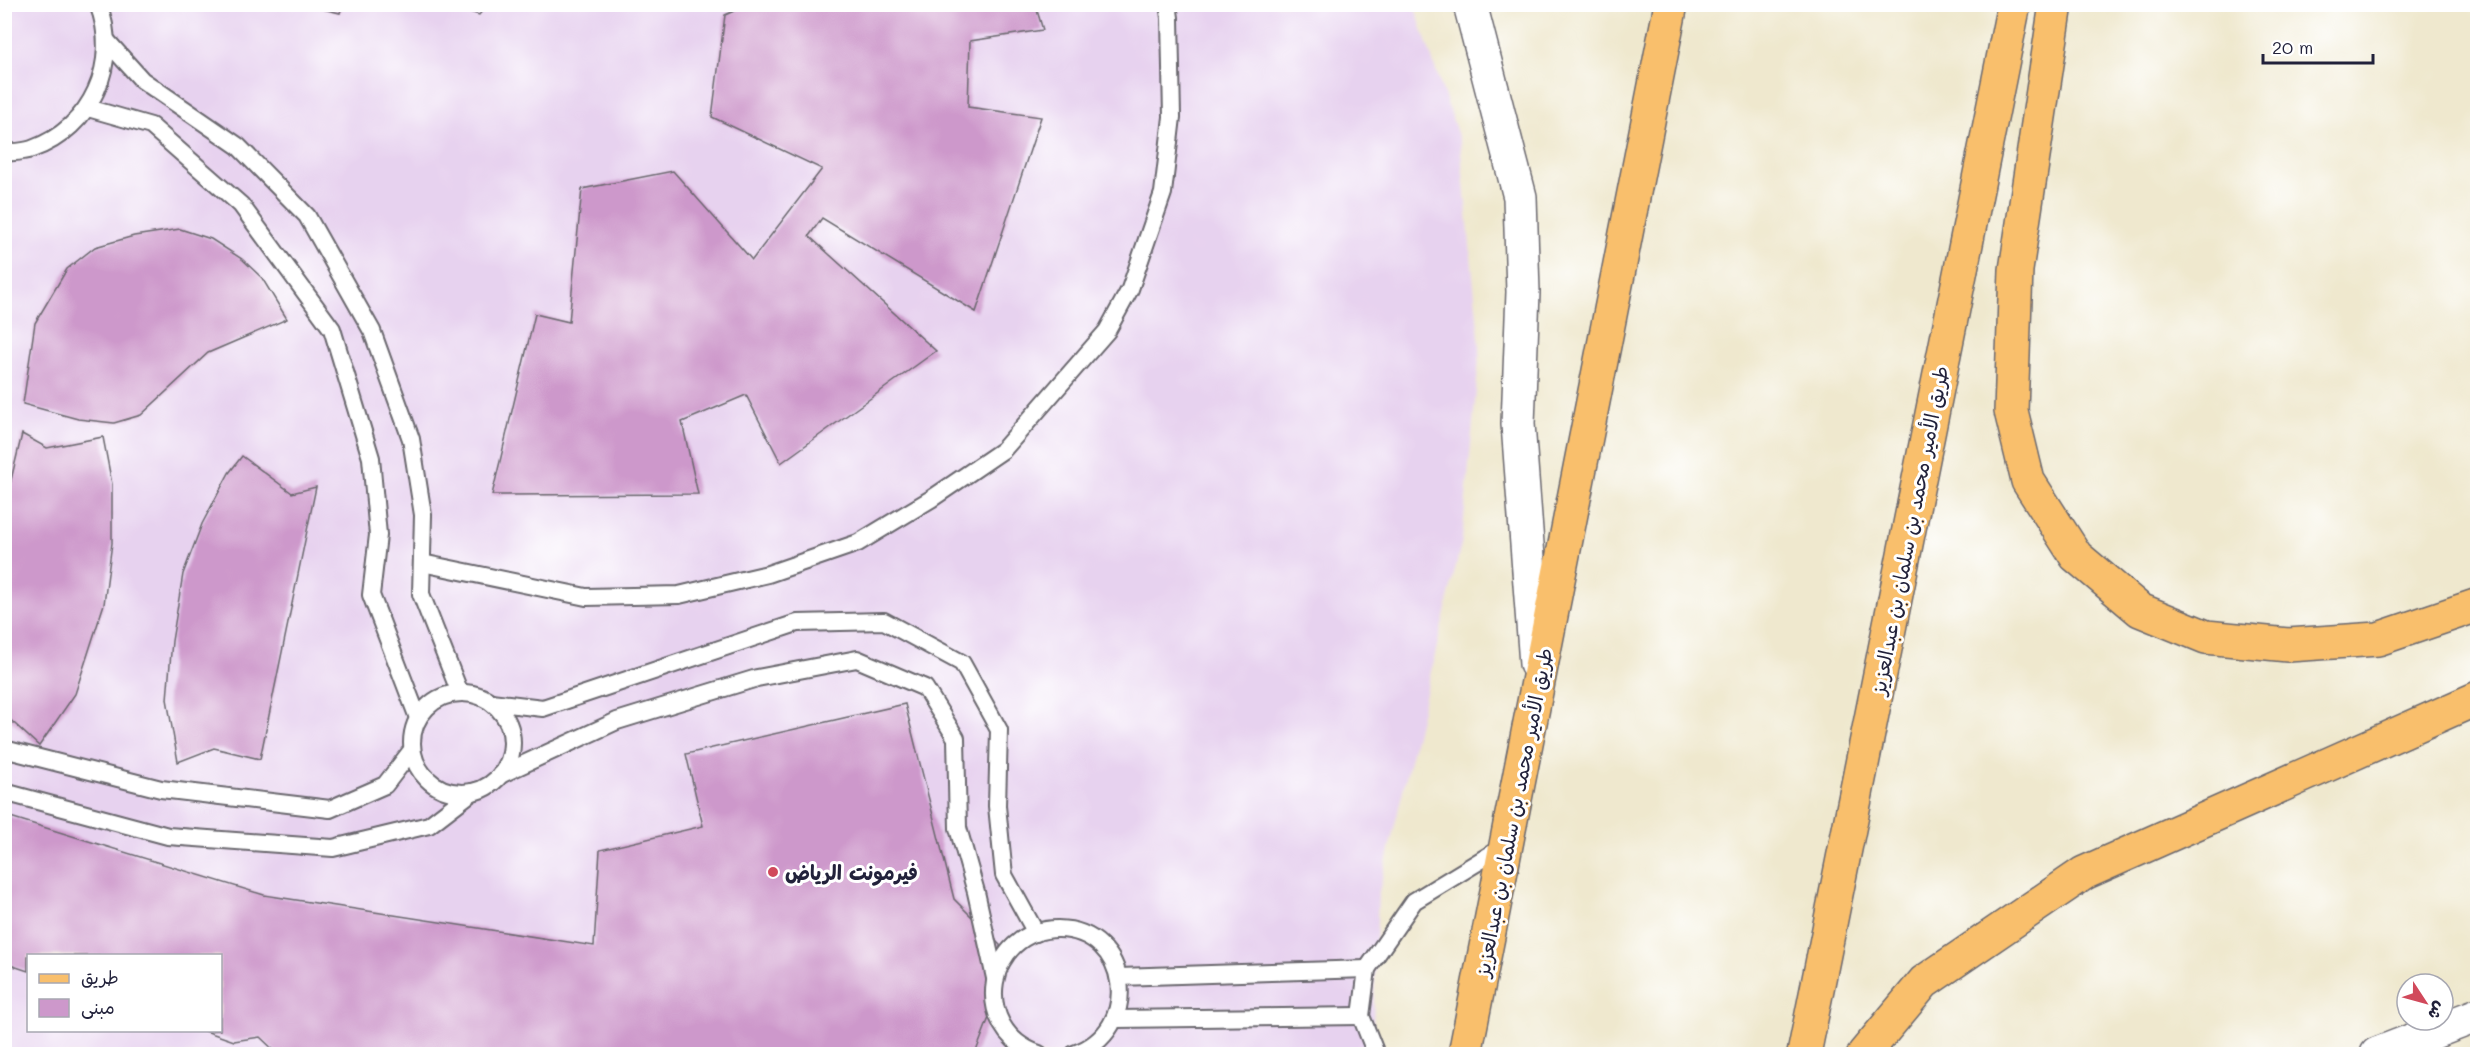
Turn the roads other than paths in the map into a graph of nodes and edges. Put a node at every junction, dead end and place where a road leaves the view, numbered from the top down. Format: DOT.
graph roads {
  1 [pos="1168,4"];
  2 [pos="1470,4"];
  3 [pos="1671,4"];
  4 [pos="2014,4"];
  5 [pos="2056,4"];
  6 [pos="98,5"];
  7 [pos="107,41"];
  8 [pos="88,108"];
  9 [pos="4,153"];
  10 [pos="422,563"];
  11 [pos="2478,604"];
  12 [pos="1538,685"];
  13 [pos="460,693"];
  14 [pos="2478,698"];
  15 [pos="491,702"];
  16 [pos="418,718"];
  17 [pos="4,749"];
  18 [pos="412,750"];
  19 [pos="500,775"];
  20 [pos="4,792"];
  21 [pos="472,792"];
  22 [pos="1506,844"];
  23 [pos="1036,933"];
  24 [pos="1368,969"];
  25 [pos="1119,977"];
  26 [pos="995,978"];
  27 [pos="2478,1015"];
  28 [pos="1361,1016"];
  29 [pos="1116,1019"];
  30 [pos="1039,1054"];
  31 [pos="1074,1054"];
  32 [pos="1376,1054"];
  33 [pos="1465,1054"];
  34 [pos="1804,1054"];
  35 [pos="1864,1054"];
  36 [pos="2377,1054"];
  1 -- 10 [label="lane"];
  2 -- 12 [label="street"];
  3 -- 12 [label="main road, طريق الأمير محمد بن سلمان بن عبدالعزيز"];
  4 -- 34 [label="main road, طريق الأمير محمد بن سلمان بن عبدالعزيز"];
  5 -- 11 [label="main road"];
  6 -- 7 [label="lane"];
  7 -- 8 [label="lane"];
  7 -- 10 [label="lane"];
  8 -- 9 [label="lane"];
  8 -- 16 [label="lane"];
  10 -- 13 [label="lane"];
  12 -- 22 [label="main road, طريق الأمير محمد بن سلمان بن عبدالعزيز"];
  13 -- 15 [label="lane"];
  13 -- 16 [label="lane"];
  14 -- 35 [label="main road"];
  15 -- 19 [label="lane"];
  15 -- 23 [label="lane"];
  16 -- 18 [label="lane"];
  17 -- 18 [label="lane"];
  18 -- 21 [label="lane"];
  19 -- 21 [label="lane"];
  19 -- 26 [label="lane"];
  20 -- 21 [label="lane"];
  22 -- 24 [label="lane"];
  22 -- 33 [label="main road, طريق الأمير محمد بن سلمان بن عبدالعزيز"];
  23 -- 25 [label="lane"];
  23 -- 26 [label="lane"];
  24 -- 25 [label="lane"];
  24 -- 28 [label="lane"];
  25 -- 29 [label="lane"];
  26 -- 30 [label="lane"];
  27 -- 36 [label="street"];
  28 -- 29 [label="lane"];
  28 -- 32 [label="lane"];
  29 -- 31 [label="lane"];
}
